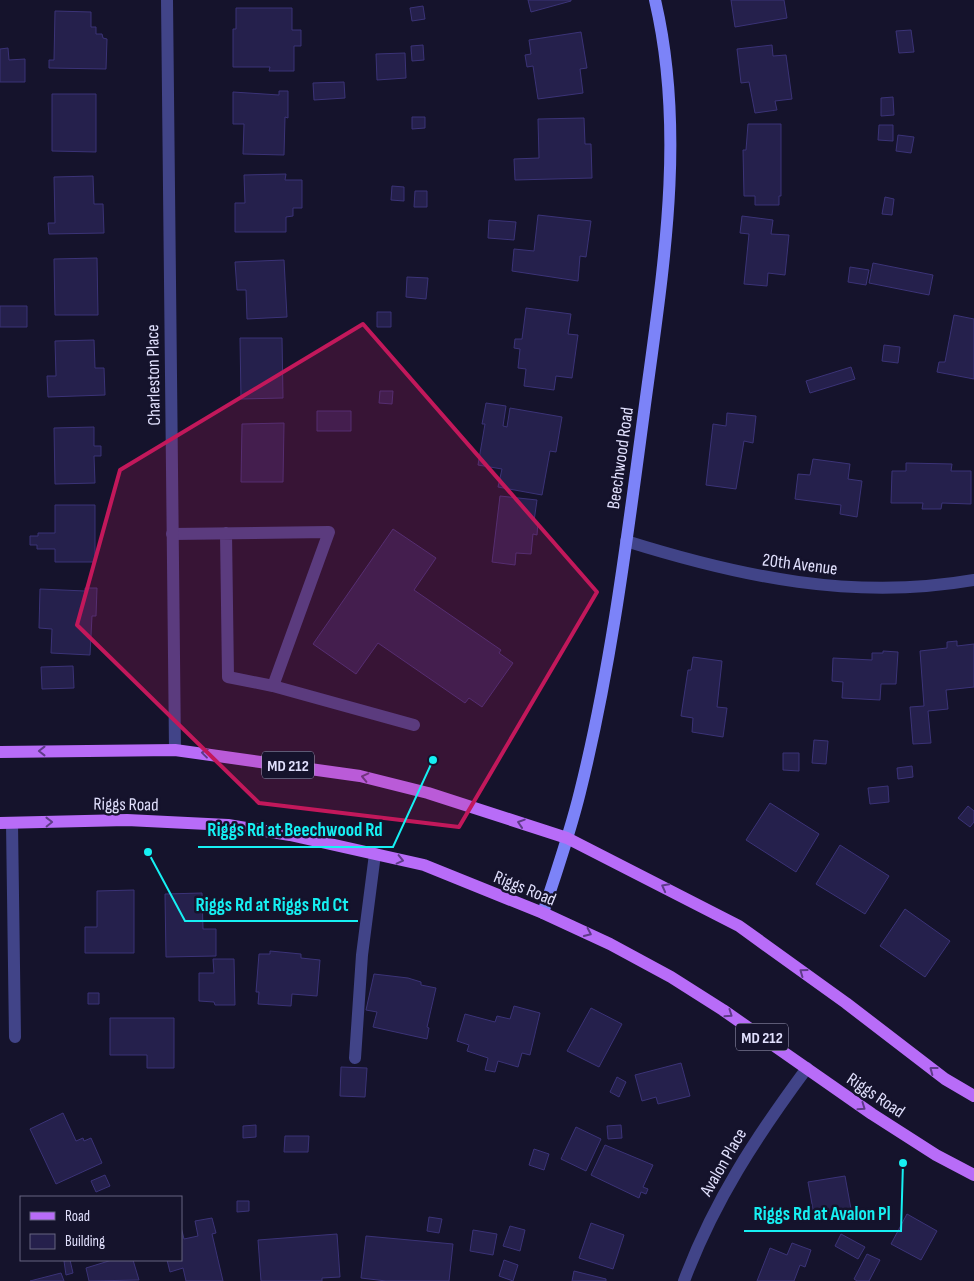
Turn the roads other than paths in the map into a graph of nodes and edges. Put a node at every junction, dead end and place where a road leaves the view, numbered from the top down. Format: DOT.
graph roads {
  1 [pos="167,0"];
  2 [pos="655,0"];
  3 [pos="226,533"];
  4 [pos="172,534"];
  5 [pos="626,541"];
  6 [pos="974,580"];
  7 [pos="273,686"];
  8 [pos="414,725"];
  9 [pos="175,750"];
  10 [pos="0,752"];
  11 [pos="6,823"];
  12 [pos="567,838"];
  13 [pos="375,854"];
  14 [pos="544,913"];
  15 [pos="15,1037"];
  16 [pos="355,1058"];
  17 [pos="807,1068"];
  18 [pos="974,1096"];
  19 [pos="974,1175"];
  20 [pos="684,1281"];
  1 -- 4 [label="street, Charleston Place"];
  2 -- 5 [label="street, Beechwood Road"];
  3 -- 4 [label="street"];
  3 -- 7 [label="street"];
  3 -- 7 [label="street"];
  4 -- 9 [label="street, Charleston Place"];
  5 -- 6 [label="street, 20th Avenue"];
  5 -- 12 [label="street, Beechwood Road"];
  7 -- 8 [label="street"];
  9 -- 10 [label="main road, MD 212, one-way"];
  12 -- 9 [label="main road, MD 212, one-way"];
  11 -- 13 [label="main road, Riggs Road / MD 212, one-way"];
  11 -- 15 [label="street"];
  12 -- 14 [label="street, Beechwood Road"];
  18 -- 12 [label="main road, MD 212, one-way"];
  13 -- 14 [label="main road, Riggs Road / MD 212, one-way"];
  13 -- 16 [label="street"];
  14 -- 17 [label="main road, Riggs Road / MD 212, one-way"];
  17 -- 19 [label="main road, Riggs Road / MD 212, one-way"];
  17 -- 20 [label="street, Avalon Place"];
}
